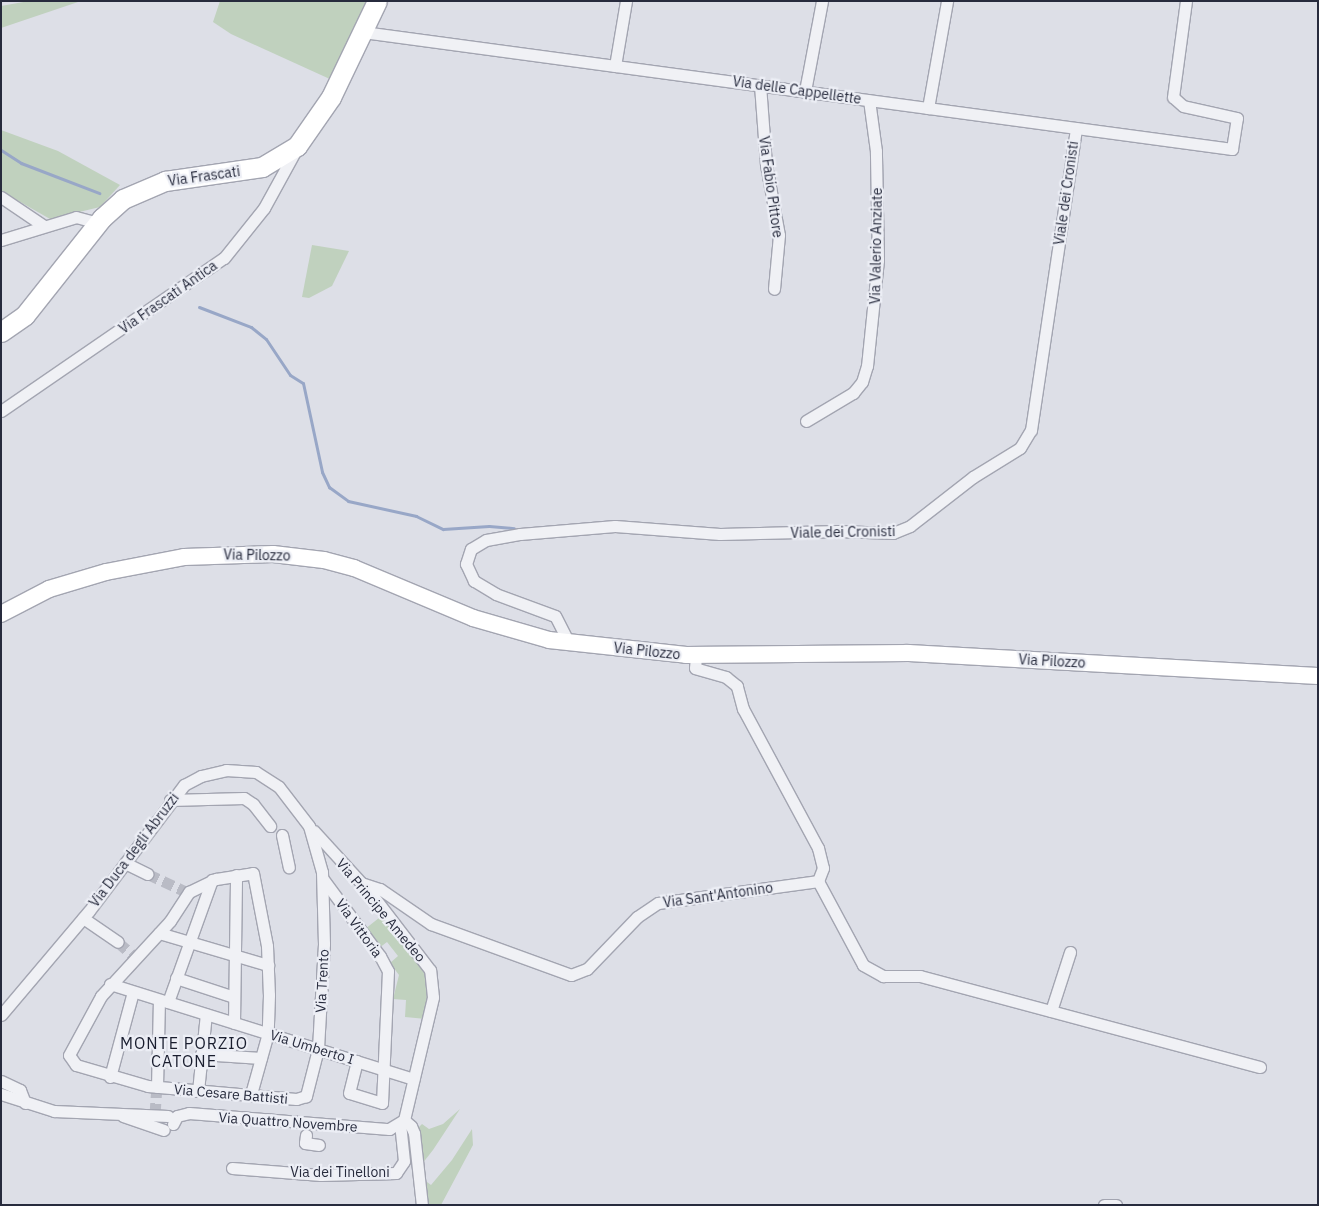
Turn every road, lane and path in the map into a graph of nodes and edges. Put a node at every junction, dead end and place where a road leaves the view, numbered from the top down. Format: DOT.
graph roads {
  1 [pos="377,1"];
  2 [pos="625,1"];
  3 [pos="822,1"];
  4 [pos="948,1"];
  5 [pos="1186,1"];
  6 [pos="362,32"];
  7 [pos="614,66"];
  8 [pos="760,85"];
  9 [pos="804,92"];
  10 [pos="869,100"];
  11 [pos="928,108"];
  12 [pos="1076,128"];
  13 [pos="298,146"];
  14 [pos="1,197"];
  15 [pos="99,222"];
  16 [pos="44,226"];
  17 [pos="1,240"];
  18 [pos="774,289"];
  19 [pos="1,332"];
  20 [pos="1,411"];
  21 [pos="806,421"];
  22 [pos="1,614"];
  23 [pos="569,643"];
  24 [pos="696,656"];
  25 [pos="1318,676"];
  26 [pos="170,800"];
  27 [pos="270,826"];
  28 [pos="309,826"];
  29 [pos="282,835"];
  30 [pos="320,861"];
  31 [pos="125,863"];
  32 [pos="290,867"];
  33 [pos="148,874"];
  34 [pos="236,875"];
  35 [pos="323,879"];
  36 [pos="212,880"];
  37 [pos="361,882"];
  38 [pos="818,882"];
  39 [pos="83,918"];
  40 [pos="159,933"];
  41 [pos="118,942"];
  42 [pos="189,942"];
  43 [pos="1070,952"];
  44 [pos="234,956"];
  45 [pos="268,966"];
  46 [pos="176,978"];
  47 [pos="110,984"];
  48 [pos="134,992"];
  49 [pos="234,997"];
  50 [pos="163,1001"];
  51 [pos="1050,1011"];
  52 [pos="1,1015"];
  53 [pos="208,1015"];
  54 [pos="234,1023"];
  55 [pos="268,1034"];
  56 [pos="318,1049"];
  57 [pos="201,1054"];
  58 [pos="261,1058"];
  59 [pos="357,1061"];
  60 [pos="1260,1067"];
  61 [pos="384,1070"];
  62 [pos="110,1077"];
  63 [pos="414,1079"];
  64 [pos="1,1080"];
  65 [pos="158,1087"];
  66 [pos="198,1091"];
  67 [pos="1,1094"];
  68 [pos="251,1094"];
  69 [pos="304,1098"];
  70 [pos="25,1103"];
  71 [pos="402,1122"];
  72 [pos="306,1135"];
  73 [pos="319,1145"];
  74 [pos="232,1168"];
  75 [pos="422,1205"];
  76 [pos="1104,1205"];
  77 [pos="1116,1205"];
  1 -- 6 [label="main road, Via Frascati"];
  2 -- 7 [label="street"];
  3 -- 9 [label="street"];
  4 -- 11 [label="street"];
  5 -- 12 [label="street, Via delle Cappellette"];
  6 -- 7 [label="street, Via delle Cappellette"];
  6 -- 13 [label="main road, Via Frascati"];
  7 -- 8 [label="street, Via delle Cappellette"];
  8 -- 9 [label="street, Via delle Cappellette"];
  8 -- 18 [label="street, Via Fabio Pittore"];
  9 -- 10 [label="street, Via delle Cappellette"];
  10 -- 11 [label="street, Via delle Cappellette"];
  10 -- 21 [label="street, Via Valerio Anziate"];
  11 -- 12 [label="street, Via delle Cappellette"];
  12 -- 23 [label="street, Viale dei Cronisti"];
  13 -- 15 [label="main road, Via Frascati"];
  13 -- 20 [label="street, Via Frascati Antica"];
  14 -- 16 [label="street"];
  15 -- 16 [label="street"];
  15 -- 19 [label="main road, Via Frascati"];
  16 -- 17 [label="street"];
  22 -- 23 [label="main road, Via Pilozzo"];
  23 -- 24 [label="main road, Via Pilozzo"];
  24 -- 25 [label="main road, Via Pilozzo"];
  24 -- 38 [label="street"];
  26 -- 27 [label="street"];
  26 -- 28 [label="street, Via Duca degli Abruzzi"];
  26 -- 31 [label="street, Via Duca degli Abruzzi"];
  28 -- 30 [label="street, Via Duca degli Abruzzi"];
  28 -- 37 [label="street, Via Principe Amedeo"];
  29 -- 32 [label="street"];
  30 -- 35 [label="street, Via Trento"];
  31 -- 33 [label="street"];
  31 -- 39 [label="street, Via Duca degli Abruzzi"];
  34 -- 36 [label="street"];
  34 -- 44 [label="street"];
  34 -- 45 [label="street"];
  35 -- 56 [label="street, Via Trento"];
  35 -- 61 [label="street, Via Vittoria"];
  36 -- 40 [label="street"];
  36 -- 42 [label="street"];
  37 -- 38 [label="street, Via Sant'Antonino"];
  37 -- 63 [label="street, Via Principe Amedeo"];
  38 -- 51 [label="street"];
  39 -- 41 [label="street"];
  39 -- 52 [label="street, Via Duca degli Abruzzi"];
  40 -- 42 [label="street"];
  40 -- 47 [label="street"];
  42 -- 44 [label="street"];
  42 -- 46 [label="street"];
  43 -- 51 [label="street"];
  44 -- 45 [label="street"];
  44 -- 49 [label="street"];
  45 -- 55 [label="street"];
  46 -- 49 [label="street"];
  46 -- 50 [label="street"];
  47 -- 48 [label="street, Via Umberto I"];
  47 -- 62 [label="street, Via Cesare Battisti"];
  48 -- 50 [label="street, Via Umberto I"];
  48 -- 62 [label="street"];
  49 -- 54 [label="street"];
  50 -- 53 [label="street, Via Umberto I"];
  50 -- 65 [label="street"];
  51 -- 60 [label="street"];
  53 -- 54 [label="street, Via Umberto I"];
  53 -- 57 [label="street"];
  54 -- 55 [label="street, Via Umberto I"];
  55 -- 56 [label="street, Via Umberto I"];
  55 -- 58 [label="street"];
  56 -- 59 [label="street, Via Umberto I"];
  56 -- 69 [label="street, Via Trento"];
  57 -- 58 [label="street"];
  57 -- 66 [label="street"];
  58 -- 68 [label="street"];
  59 -- 61 [label="street, Via Umberto I"];
  59 -- 61 [label="street, Via Vittoria"];
  61 -- 63 [label="street, Via Umberto I"];
  62 -- 65 [label="street, Via Cesare Battisti"];
  63 -- 71 [label="street, Via Principe Amedeo"];
  64 -- 70 [label="street"];
  65 -- 66 [label="street, Via Cesare Battisti"];
  66 -- 68 [label="street, Via Cesare Battisti"];
  67 -- 70 [label="street"];
  68 -- 69 [label="street, Via Cesare Battisti"];
  70 -- 71 [label="street, Via Quattro Novembre"];
  71 -- 74 [label="street, Via dei Tinelloni"];
  71 -- 75 [label="street"];
  72 -- 73 [label="street"];
  76 -- 77 [label="street"];
}
